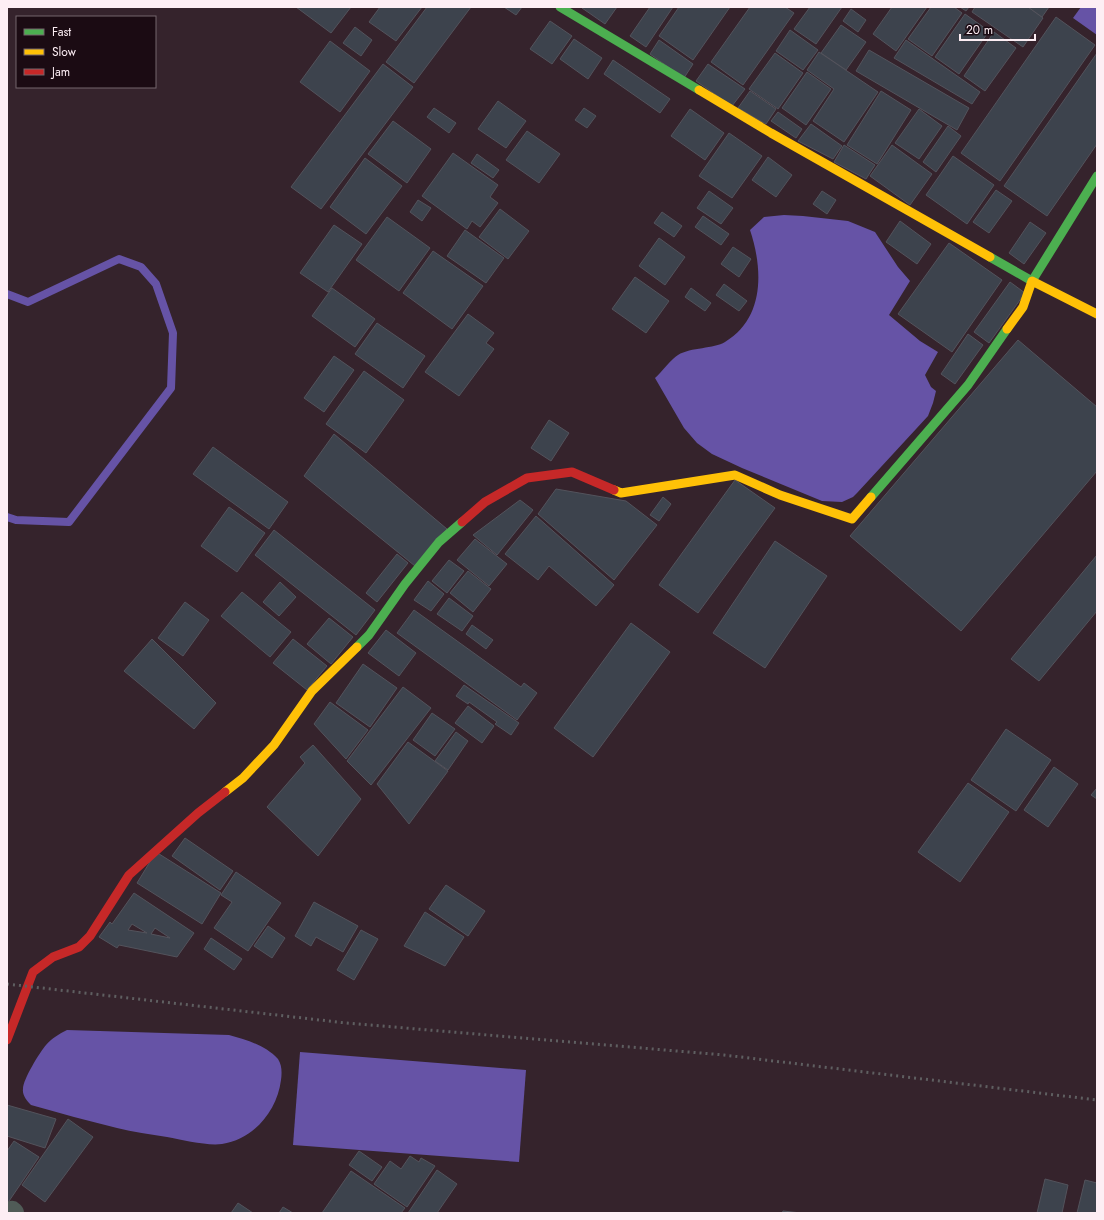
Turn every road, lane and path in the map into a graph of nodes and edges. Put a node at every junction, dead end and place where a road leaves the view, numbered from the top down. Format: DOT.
graph roads {
  1 [pos="560,7"];
  2 [pos="1097,176"];
  3 [pos="1032,281"];
  4 [pos="1097,314"];
  5 [pos="7,1040"];
  1 -- 3 [label="street"];
  2 -- 3 [label="street"];
  3 -- 4 [label="street"];
  3 -- 5 [label="street"];
}
